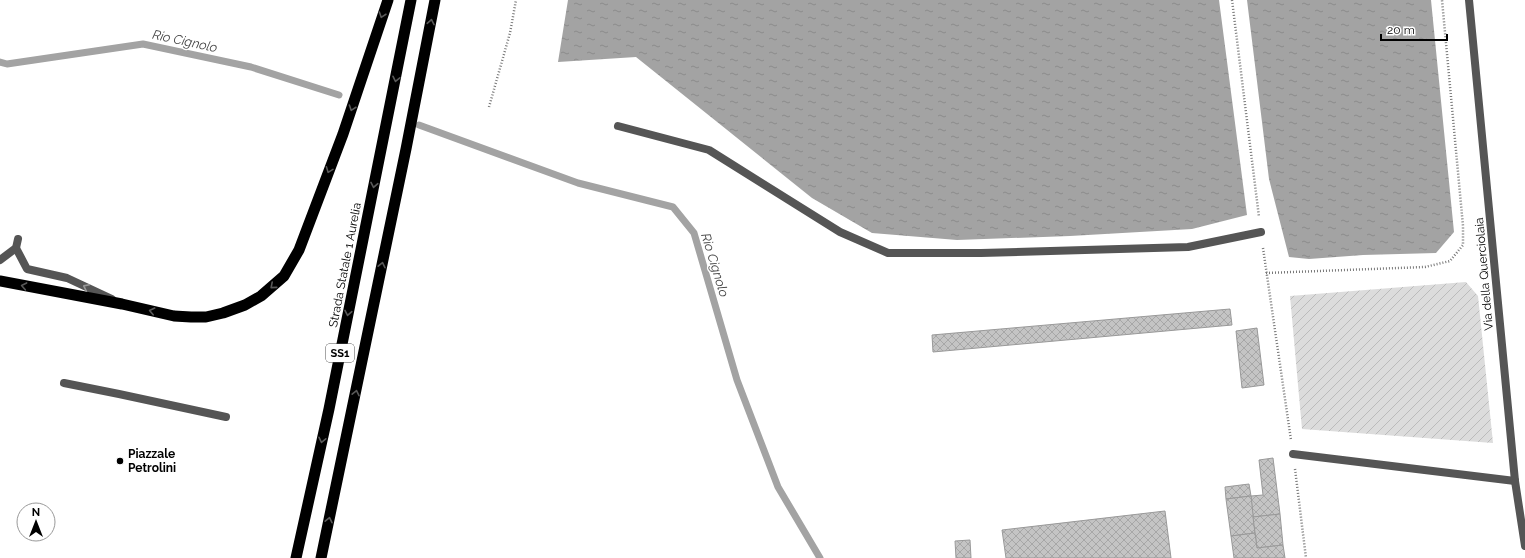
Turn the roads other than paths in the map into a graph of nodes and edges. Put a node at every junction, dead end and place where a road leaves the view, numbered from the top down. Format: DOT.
graph roads {
  1 [pos="388,0"];
  2 [pos="411,0"];
  3 [pos="435,0"];
  4 [pos="1469,0"];
  5 [pos="618,126"];
  6 [pos="1261,232"];
  7 [pos="0,260"];
  8 [pos="0,281"];
  9 [pos="122,304"];
  10 [pos="64,383"];
  11 [pos="226,417"];
  12 [pos="1293,454"];
  13 [pos="1515,481"];
  14 [pos="1525,546"];
  15 [pos="296,558"];
  16 [pos="321,558"];
  1 -- 9 [label="highway, one-way"];
  2 -- 15 [label="highway, Strada Statale 1 Aurelia / SS1, one-way"];
  16 -- 3 [label="highway, SS1, one-way"];
  4 -- 13 [label="street, Via della Querciolaia"];
  5 -- 6 [label="street"];
  9 -- 7 [label="street, one-way"];
  9 -- 8 [label="highway, one-way"];
  10 -- 11 [label="street"];
  12 -- 13 [label="street"];
  13 -- 14 [label="street, Via della Querciolaia"];
}
